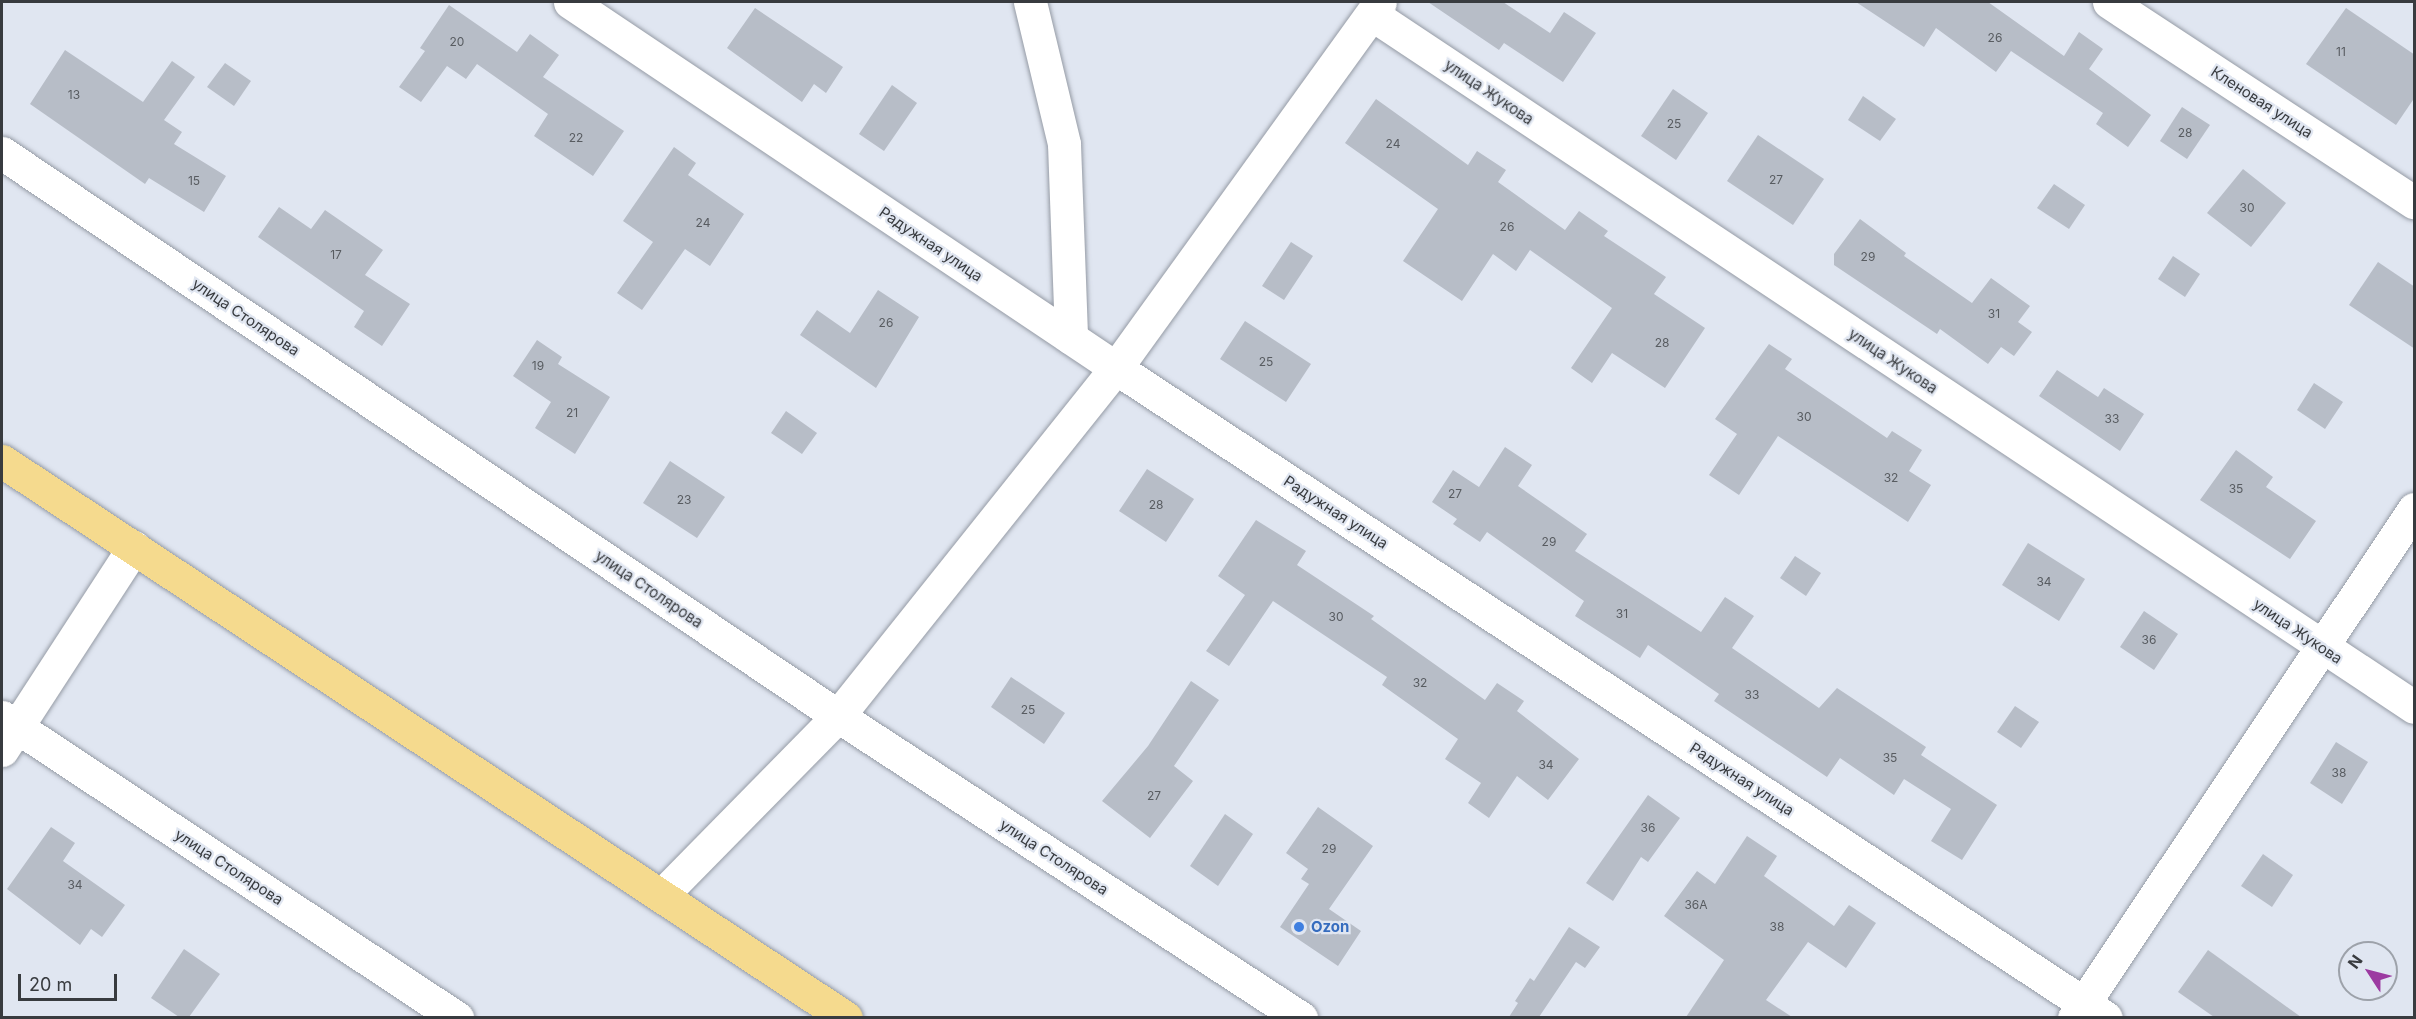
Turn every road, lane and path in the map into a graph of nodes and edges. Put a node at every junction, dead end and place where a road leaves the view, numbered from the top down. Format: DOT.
graph roads {
  1 [pos="570,2"];
  2 [pos="1030,2"];
  3 [pos="2109,2"];
  4 [pos="1376,8"];
  5 [pos="2,153"];
  6 [pos="2415,202"];
  7 [pos="1071,338"];
  8 [pos="1116,368"];
  9 [pos="2,461"];
  10 [pos="2415,509"];
  11 [pos="134,547"];
  12 [pos="2321,646"];
  13 [pos="2415,707"];
  14 [pos="838,716"];
  15 [pos="7,732"];
  16 [pos="662,895"];
  17 [pos="2088,1013"];
  18 [pos="457,1017"];
  19 [pos="846,1017"];
  20 [pos="1301,1017"];
  1 -- 7 [label="street, Радужная улица"];
  2 -- 7 [label="street"];
  3 -- 6 [label="street, Кленовая улица"];
  4 -- 8 [label="street"];
  4 -- 12 [label="street, улица Жукова"];
  5 -- 14 [label="street, улица Столярова"];
  7 -- 8 [label="street, Радужная улица"];
  8 -- 14 [label="street"];
  8 -- 17 [label="street, Радужная улица"];
  9 -- 11 [label="main road"];
  10 -- 12 [label="street"];
  11 -- 15 [label="street"];
  11 -- 16 [label="main road"];
  12 -- 13 [label="street, улица Жукова"];
  12 -- 17 [label="street"];
  14 -- 16 [label="street"];
  14 -- 20 [label="street, улица Столярова"];
  15 -- 18 [label="street, улица Столярова"];
  16 -- 19 [label="main road"];
}
